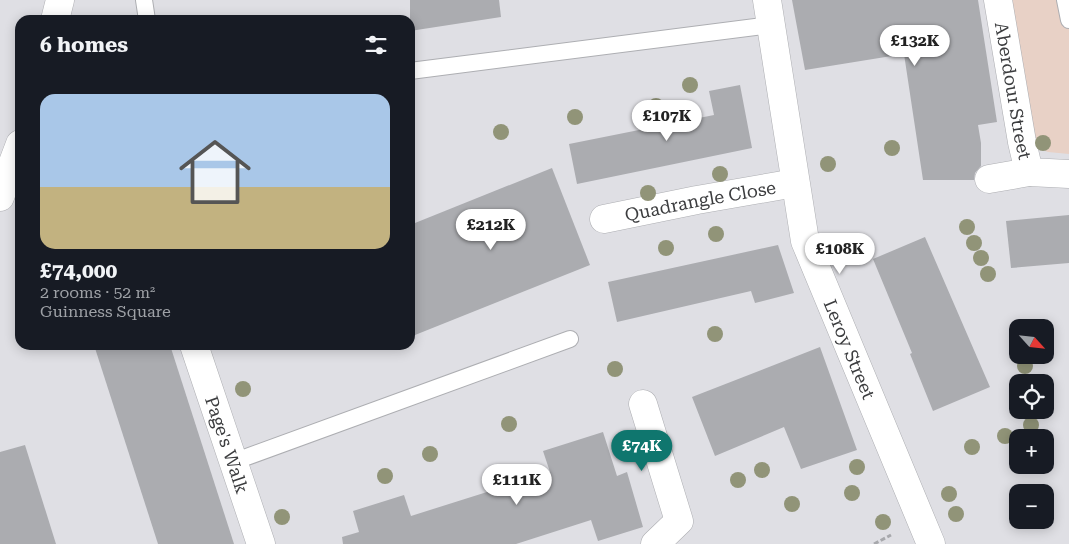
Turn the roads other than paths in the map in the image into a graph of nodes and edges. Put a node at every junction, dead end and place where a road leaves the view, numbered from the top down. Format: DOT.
graph roads {
  1 [pos="60,0"];
  2 [pos="144,0"];
  3 [pos="998,0"];
  4 [pos="1065,0"];
  5 [pos="769,12"];
  6 [pos="57,15"];
  7 [pos="146,15"];
  8 [pos="1069,20"];
  9 [pos="415,70"];
  10 [pos="15,157"];
  11 [pos="1029,172"];
  12 [pos="1069,174"];
  13 [pos="989,179"];
  14 [pos="795,183"];
  15 [pos="0,197"];
  16 [pos="604,219"];
  17 [pos="570,339"];
  18 [pos="196,350"];
  19 [pos="643,404"];
  20 [pos="234,462"];
  21 [pos="261,544"];
  22 [pos="655,544"];
  23 [pos="931,544"];
  1 -- 6 [label="street"];
  2 -- 7 [label="lane"];
  3 -- 11 [label="street, Aberdour Street"];
  4 -- 8 [label="lane"];
  5 -- 9 [label="lane"];
  5 -- 14 [label="street, Leroy Street"];
  10 -- 15 [label="street"];
  11 -- 12 [label="street, Aberdour Street"];
  11 -- 13 [label="street"];
  14 -- 16 [label="street, Quadrangle Close"];
  14 -- 23 [label="street, Leroy Street"];
  17 -- 20 [label="lane"];
  18 -- 20 [label="street, Page's Walk"];
  19 -- 22 [label="street"];
  20 -- 21 [label="street, Page's Walk"];
}
